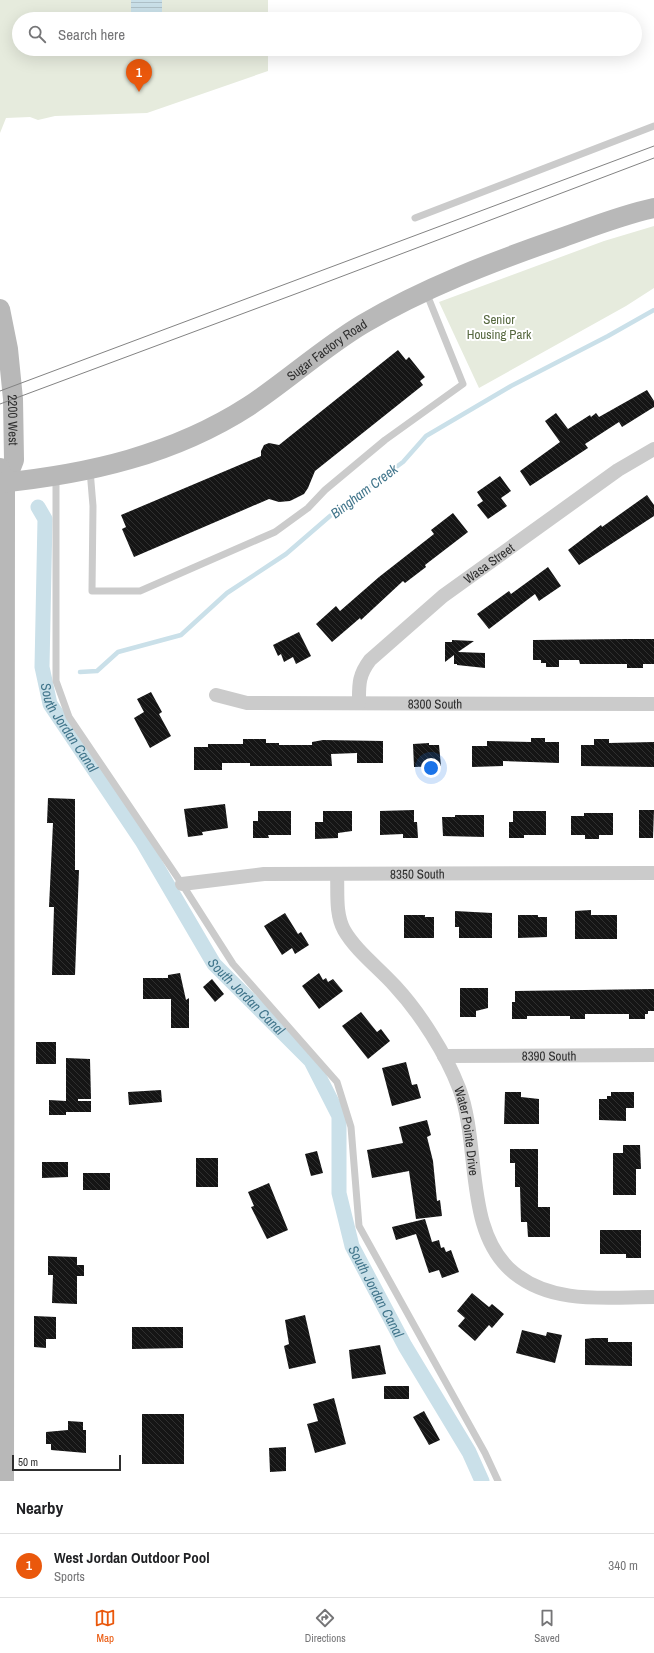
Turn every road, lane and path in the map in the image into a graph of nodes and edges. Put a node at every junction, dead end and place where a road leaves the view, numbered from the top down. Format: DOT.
graph roads {
  1 [pos="654,126"];
  2 [pos="654,208"];
  3 [pos="415,218"];
  4 [pos="426,292"];
  5 [pos="0,309"];
  6 [pos="654,449"];
  7 [pos="90,470"];
  8 [pos="56,475"];
  9 [pos="2,478"];
  10 [pos="216,695"];
  11 [pos="358,703"];
  12 [pos="654,704"];
  13 [pos="654,873"];
  14 [pos="337,874"];
  15 [pos="182,884"];
  16 [pos="654,1055"];
  17 [pos="444,1056"];
  18 [pos="654,1297"];
  19 [pos="2,1349"];
  20 [pos="4,1481"];
  21 [pos="498,1481"];
  1 -- 3 [label="lane"];
  2 -- 4 [label="street, Sugar Factory Road"];
  4 -- 7 [label="street, Sugar Factory Road"];
  4 -- 7 [label="lane"];
  5 -- 9 [label="street, 2200 West"];
  6 -- 11 [label="street, Wasa Street"];
  7 -- 8 [label="street, Sugar Factory Road"];
  8 -- 9 [label="street, Sugar Factory Road"];
  8 -- 15 [label="lane"];
  9 -- 19 [label="street, 2200 West"];
  10 -- 11 [label="street, 8300 South"];
  11 -- 12 [label="street, 8300 South"];
  13 -- 14 [label="street, 8350 South"];
  14 -- 15 [label="street, 8350 South"];
  14 -- 17 [label="street, Water Pointe Drive"];
  15 -- 21 [label="lane"];
  16 -- 17 [label="street, 8390 South"];
  17 -- 18 [label="street, Water Pointe Drive"];
  19 -- 20 [label="street, 2200 West"];
}
